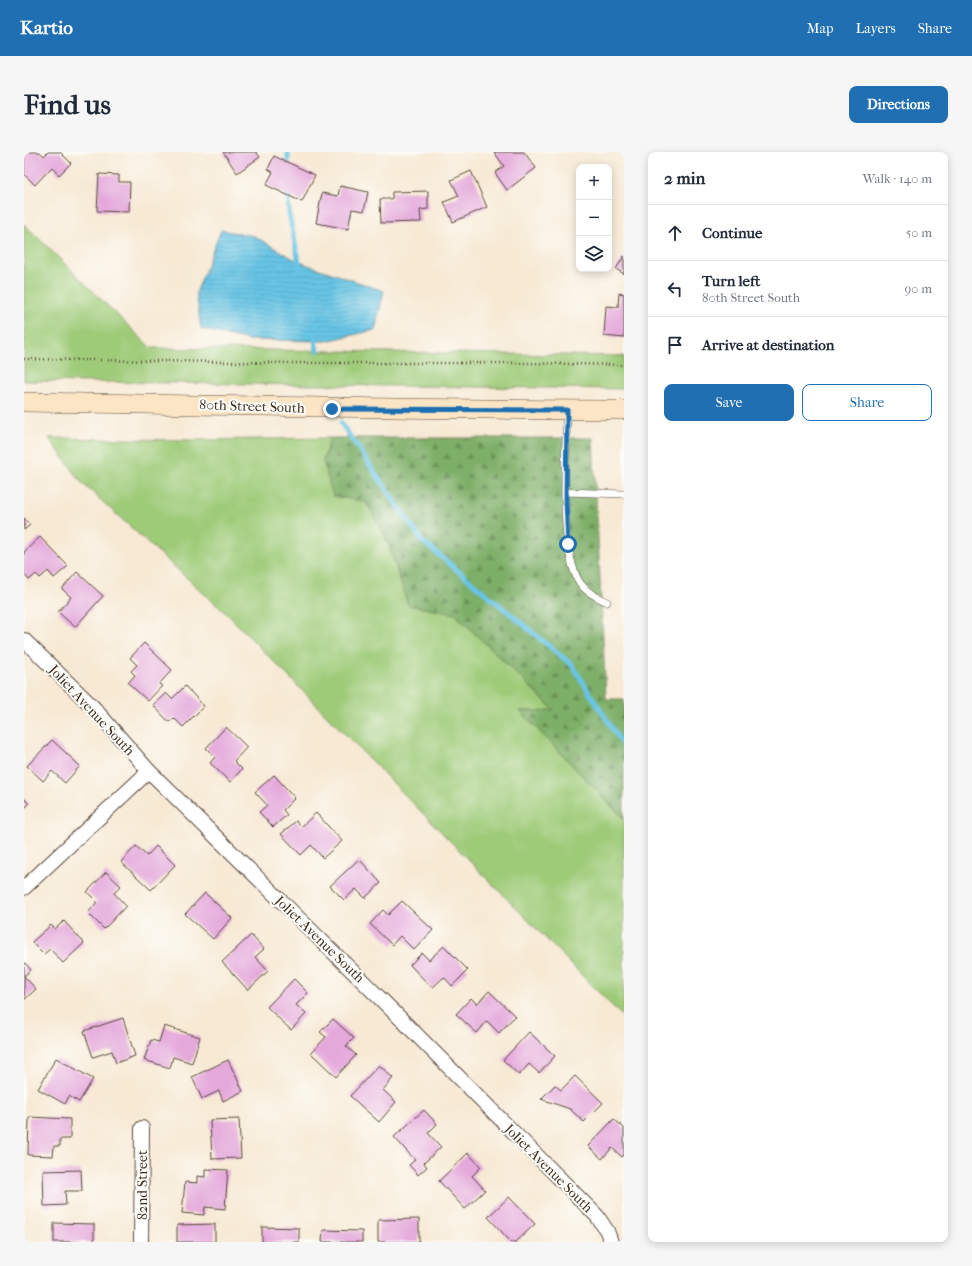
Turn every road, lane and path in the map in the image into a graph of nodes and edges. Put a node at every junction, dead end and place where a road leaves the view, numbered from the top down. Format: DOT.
graph roads {
  1 [pos="24,359"];
  2 [pos="624,365"];
  3 [pos="24,402"];
  4 [pos="567,410"];
  5 [pos="624,410"];
  6 [pos="566,492"];
  7 [pos="624,494"];
  8 [pos="607,602"];
  9 [pos="24,640"];
  10 [pos="149,771"];
  11 [pos="24,888"];
  12 [pos="142,1128"];
  13 [pos="141,1242"];
  14 [pos="611,1242"];
  1 -- 2 [label="path"];
  3 -- 4 [label="main road, 80th Street South"];
  4 -- 5 [label="main road, 80th Street South"];
  4 -- 6 [label="lane"];
  6 -- 7 [label="lane"];
  6 -- 8 [label="lane"];
  9 -- 10 [label="street, Joliet Avenue South"];
  10 -- 11 [label="street"];
  10 -- 14 [label="street, Joliet Avenue South"];
  12 -- 13 [label="street, 82nd Street"];
}
